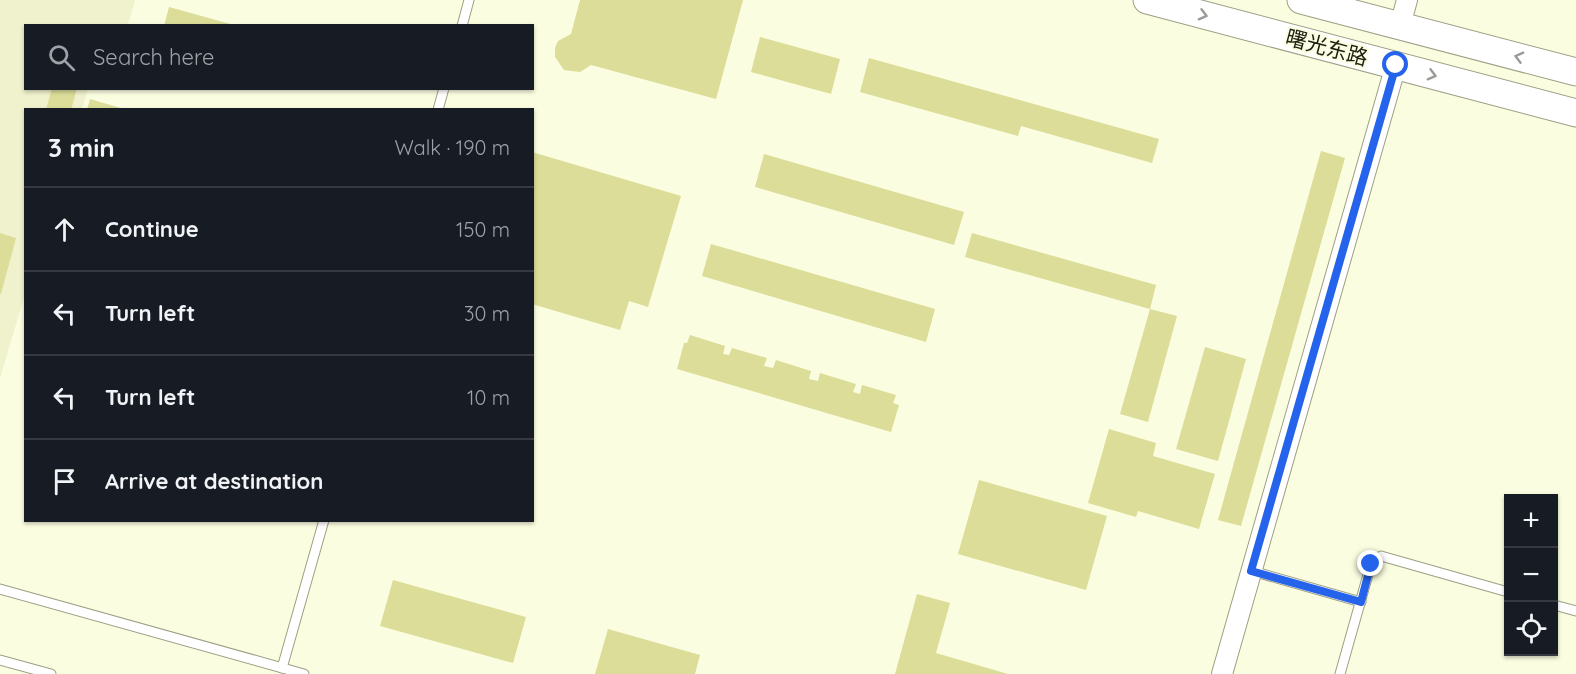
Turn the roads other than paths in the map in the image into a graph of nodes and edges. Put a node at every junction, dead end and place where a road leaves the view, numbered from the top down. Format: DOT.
graph roads {
  1 [pos="469,0"];
  2 [pos="1147,0"];
  3 [pos="1302,0"];
  4 [pos="1407,0"];
  5 [pos="463,24"];
  6 [pos="1400,26"];
  7 [pos="1396,65"];
  8 [pos="1576,72"];
  9 [pos="443,90"];
  10 [pos="439,108"];
  11 [pos="1576,112"];
  12 [pos="323,522"];
  13 [pos="1251,571"];
  14 [pos="0,589"];
  15 [pos="1504,591"];
  16 [pos="1361,602"];
  17 [pos="1558,606"];
  18 [pos="1576,611"];
  19 [pos="0,660"];
  20 [pos="282,668"];
  21 [pos="51,674"];
  22 [pos="304,674"];
  23 [pos="1222,674"];
  24 [pos="1340,674"];
  1 -- 5 [label="lane"];
  2 -- 7 [label="main road, 曙光东路, one-way"];
  3 -- 6 [label="main road, 曙光东路"];
  4 -- 6 [label="street"];
  8 -- 6 [label="main road, 曙光东路, one-way"];
  7 -- 11 [label="main road, 曙光东路, one-way"];
  7 -- 13 [label="street"];
  9 -- 10 [label="lane"];
  12 -- 20 [label="lane"];
  13 -- 16 [label="lane"];
  13 -- 23 [label="street"];
  14 -- 20 [label="lane"];
  15 -- 16 [label="lane"];
  16 -- 24 [label="lane"];
  17 -- 18 [label="lane"];
  19 -- 21 [label="lane"];
  20 -- 22 [label="lane"];
}
